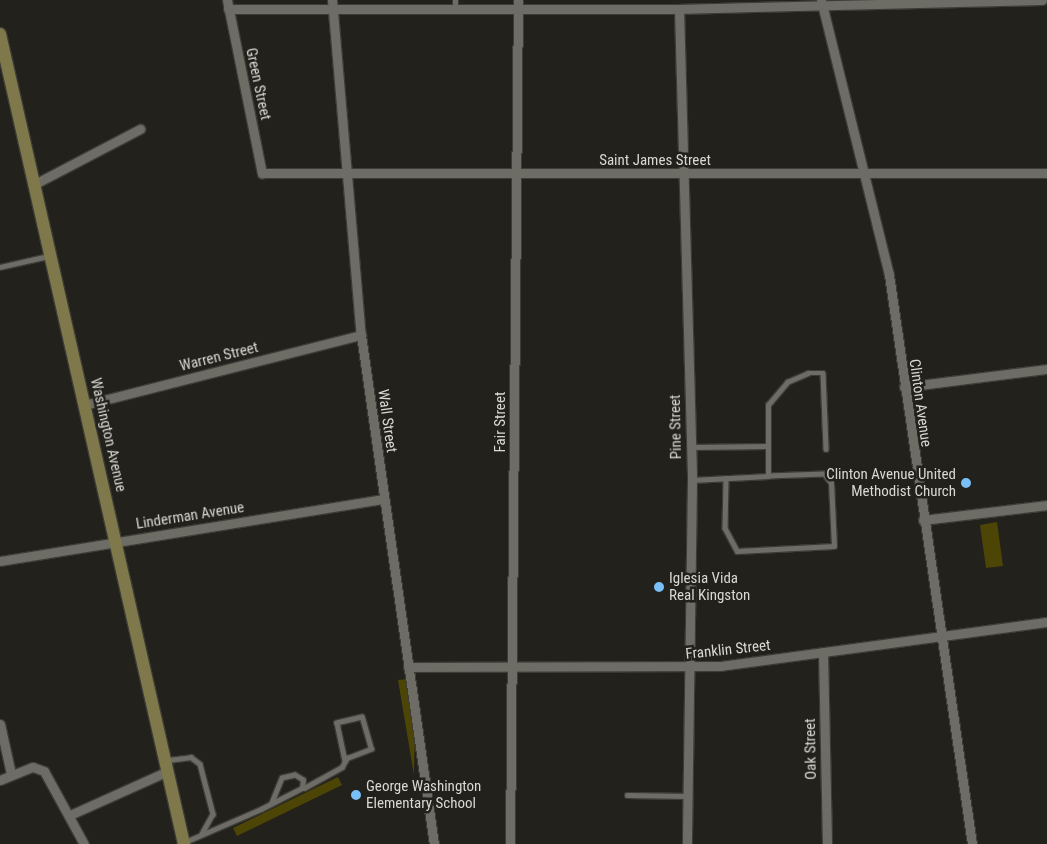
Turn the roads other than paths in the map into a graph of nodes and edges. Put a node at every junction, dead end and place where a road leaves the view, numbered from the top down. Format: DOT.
graph roads {
  1 [pos="1042,0"];
  2 [pos="822,2"];
  3 [pos="227,4"];
  4 [pos="332,4"];
  5 [pos="437,4"];
  6 [pos="455,4"];
  7 [pos="518,4"];
  8 [pos="677,6"];
  9 [pos="0,34"];
  10 [pos="140,128"];
  11 [pos="262,173"];
  12 [pos="865,173"];
  13 [pos="1047,173"];
  14 [pos="517,175"];
  15 [pos="684,175"];
  16 [pos="345,176"];
  17 [pos="33,185"];
  18 [pos="50,256"];
  19 [pos="0,267"];
  20 [pos="361,336"];
  21 [pos="1047,369"];
  22 [pos="904,387"];
  23 [pos="84,405"];
  24 [pos="768,446"];
  25 [pos="691,447"];
  26 [pos="826,449"];
  27 [pos="768,476"];
  28 [pos="726,478"];
  29 [pos="692,480"];
  30 [pos="384,499"];
  31 [pos="1047,505"];
  32 [pos="923,520"];
  33 [pos="116,542"];
  34 [pos="0,561"];
  35 [pos="1047,622"];
  36 [pos="942,637"];
  37 [pos="822,652"];
  38 [pos="408,667"];
  39 [pos="691,668"];
  40 [pos="513,669"];
  41 [pos="0,724"];
  42 [pos="346,762"];
  43 [pos="167,766"];
  44 [pos="11,774"];
  45 [pos="0,780"];
  46 [pos="302,788"];
  47 [pos="627,795"];
  48 [pos="688,796"];
  49 [pos="272,803"];
  50 [pos="70,815"];
  51 [pos="201,835"];
  52 [pos="184,843"];
  53 [pos="84,844"];
  54 [pos="434,844"];
  55 [pos="510,844"];
  56 [pos="687,844"];
  57 [pos="827,844"];
  58 [pos="972,844"];
  1 -- 2 [label="street"];
  2 -- 8 [label="street"];
  2 -- 12 [label="street, Clinton Avenue"];
  3 -- 4 [label="street"];
  3 -- 11 [label="street, Green Street"];
  4 -- 5 [label="street"];
  4 -- 16 [label="street, Wall Street"];
  5 -- 6 [label="street"];
  6 -- 7 [label="street"];
  7 -- 8 [label="street"];
  7 -- 14 [label="street, Fair Street"];
  8 -- 15 [label="street, Pine Street"];
  9 -- 17 [label="main road, Washington Avenue"];
  10 -- 17 [label="street"];
  11 -- 16 [label="street, Saint James Street"];
  12 -- 13 [label="street, Saint James Street"];
  12 -- 15 [label="street, Saint James Street"];
  12 -- 22 [label="street, Clinton Avenue"];
  14 -- 15 [label="street, Saint James Street"];
  14 -- 16 [label="street, Saint James Street"];
  14 -- 40 [label="street, Fair Street"];
  15 -- 25 [label="street, Pine Street"];
  16 -- 20 [label="street, Wall Street"];
  17 -- 18 [label="main road, Washington Avenue"];
  18 -- 19 [label="lane"];
  18 -- 23 [label="main road, Washington Avenue"];
  20 -- 23 [label="street, Warren Street"];
  20 -- 30 [label="street, Wall Street"];
  21 -- 22 [label="street"];
  22 -- 32 [label="street, Clinton Avenue"];
  23 -- 33 [label="main road, Washington Avenue"];
  24 -- 25 [label="lane"];
  24 -- 26 [label="lane"];
  24 -- 27 [label="lane"];
  25 -- 29 [label="street, Pine Street"];
  27 -- 28 [label="lane"];
  27 -- 28 [label="lane"];
  28 -- 29 [label="lane"];
  29 -- 39 [label="street, Pine Street"];
  30 -- 33 [label="street, Linderman Avenue"];
  30 -- 38 [label="street, Wall Street"];
  31 -- 32 [label="street"];
  32 -- 36 [label="street, Clinton Avenue"];
  33 -- 34 [label="street, Linderman Avenue"];
  33 -- 43 [label="main road, Washington Avenue"];
  35 -- 36 [label="street, Franklin Street"];
  36 -- 37 [label="street, Franklin Street"];
  36 -- 58 [label="street, Clinton Avenue"];
  37 -- 39 [label="street, Franklin Street"];
  37 -- 57 [label="street, Oak Street"];
  38 -- 40 [label="street, Franklin Street"];
  38 -- 54 [label="street, Wall Street"];
  39 -- 40 [label="street, Franklin Street"];
  39 -- 48 [label="street, Pine Street"];
  40 -- 55 [label="street, Fair Street"];
  41 -- 44 [label="street"];
  42 -- 42 [label="lane"];
  42 -- 46 [label="lane"];
  43 -- 50 [label="street"];
  43 -- 51 [label="lane"];
  43 -- 52 [label="main road, Washington Avenue"];
  44 -- 45 [label="street"];
  44 -- 50 [label="street"];
  46 -- 49 [label="lane"];
  46 -- 49 [label="lane"];
  47 -- 48 [label="lane"];
  48 -- 56 [label="street, Pine Street"];
  49 -- 51 [label="lane"];
  50 -- 53 [label="street"];
  51 -- 52 [label="lane"];
}
